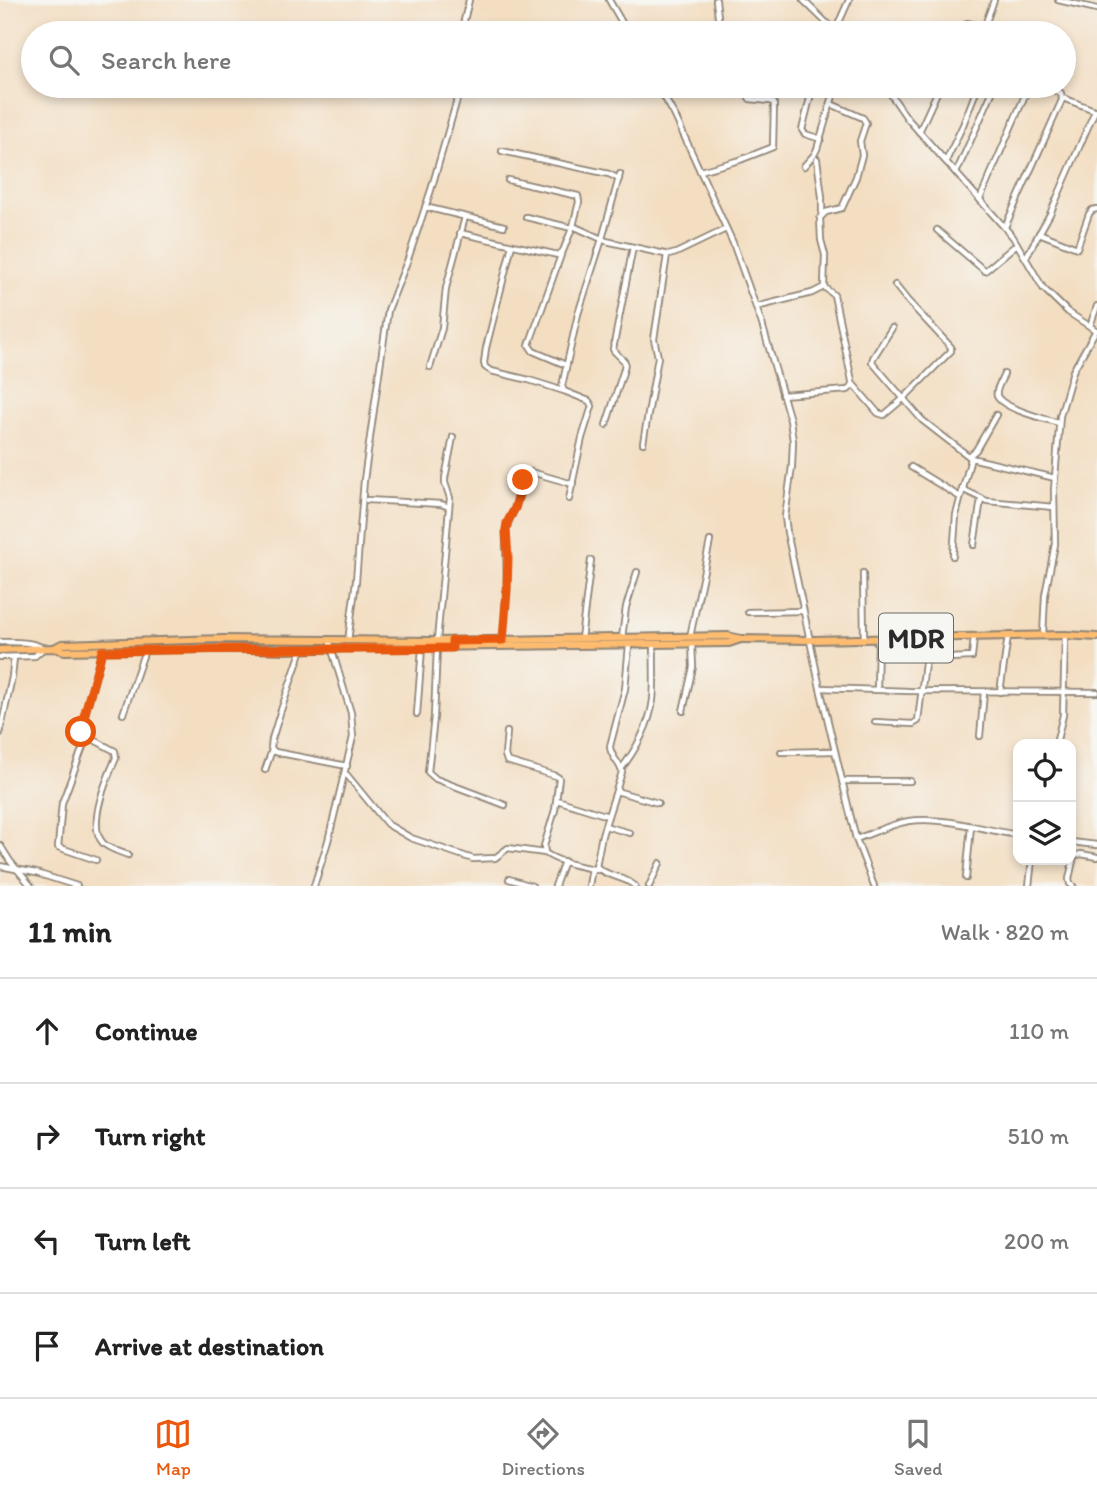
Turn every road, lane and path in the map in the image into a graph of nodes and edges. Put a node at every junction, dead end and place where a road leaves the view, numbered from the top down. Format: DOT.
graph roads {
  1 [pos="469,0"];
  2 [pos="609,0"];
  3 [pos="716,0"];
  4 [pos="803,0"];
  5 [pos="849,0"];
  6 [pos="994,0"];
  7 [pos="1059,0"];
  8 [pos="1097,9"];
  9 [pos="464,21"];
  10 [pos="621,21"];
  11 [pos="719,21"];
  12 [pos="825,21"];
  13 [pos="840,21"];
  14 [pos="986,21"];
  15 [pos="457,98"];
  16 [pos="664,98"];
  17 [pos="749,98"];
  18 [pos="810,98"];
  19 [pos="833,98"];
  20 [pos="893,98"];
  21 [pos="935,98"];
  22 [pos="973,98"];
  23 [pos="990,98"];
  24 [pos="1025,98"];
  25 [pos="1063,98"];
  26 [pos="1065,98"];
  27 [pos="831,104"];
  28 [pos="1097,111"];
  29 [pos="919,132"];
  30 [pos="821,139"];
  31 [pos="502,151"];
  32 [pos="817,159"];
  33 [pos="946,162"];
  34 [pos="804,166"];
  35 [pos="700,171"];
  36 [pos="956,173"];
  37 [pos="508,180"];
  38 [pos="980,199"];
  39 [pos="425,207"];
  40 [pos="1097,209"];
  41 [pos="822,215"];
  42 [pos="464,217"];
  43 [pos="526,217"];
  44 [pos="504,226"];
  45 [pos="572,227"];
  46 [pos="1005,227"];
  47 [pos="726,229"];
  48 [pos="937,230"];
  49 [pos="460,233"];
  50 [pos="1039,233"];
  51 [pos="602,239"];
  52 [pos="1017,244"];
  53 [pos="512,245"];
  54 [pos="633,247"];
  55 [pos="561,254"];
  56 [pos="667,255"];
  57 [pos="1025,258"];
  58 [pos="895,285"];
  59 [pos="824,287"];
  60 [pos="1097,306"];
  61 [pos="756,307"];
  62 [pos="1090,326"];
  63 [pos="892,328"];
  64 [pos="1096,330"];
  65 [pos="566,365"];
  66 [pos="430,367"];
  67 [pos="1004,374"];
  68 [pos="853,384"];
  69 [pos="564,391"];
  70 [pos="782,395"];
  71 [pos="903,399"];
  72 [pos="996,415"];
  73 [pos="1059,423"];
  74 [pos="606,425"];
  75 [pos="453,437"];
  76 [pos="643,443"];
  77 [pos="970,457"];
  78 [pos="911,467"];
  79 [pos="1055,478"];
  80 [pos="573,484"];
  81 [pos="962,489"];
  82 [pos="960,497"];
  83 [pos="569,499"];
  84 [pos="981,499"];
  85 [pos="367,500"];
  86 [pos="449,506"];
  87 [pos="1054,507"];
  88 [pos="710,541"];
  89 [pos="974,545"];
  90 [pos="953,556"];
  91 [pos="591,560"];
  92 [pos="637,572"];
  93 [pos="863,573"];
  94 [pos="804,611"];
  95 [pos="748,612"];
  96 [pos="1065,635"];
  97 [pos="1095,635"];
  98 [pos="1008,636"];
  99 [pos="1044,636"];
  100 [pos="974,637"];
  101 [pos="622,638"];
  102 [pos="928,638"];
  103 [pos="864,639"];
  104 [pos="878,639"];
  105 [pos="329,640"];
  106 [pos="503,640"];
  107 [pos="691,640"];
  108 [pos="810,640"];
  109 [pos="348,641"];
  110 [pos="0,642"];
  111 [pos="581,642"];
  112 [pos="437,644"];
  113 [pos="452,644"];
  114 [pos="629,645"];
  115 [pos="654,645"];
  116 [pos="44,648"];
  117 [pos="54,648"];
  118 [pos="422,648"];
  119 [pos="302,649"];
  120 [pos="332,649"];
  121 [pos="0,650"];
  122 [pos="145,650"];
  123 [pos="102,651"];
  124 [pos="0,657"];
  125 [pos="13,657"];
  126 [pos="926,659"];
  127 [pos="820,688"];
  128 [pos="877,690"];
  129 [pos="923,691"];
  130 [pos="984,692"];
  131 [pos="1000,692"];
  132 [pos="1064,692"];
  133 [pos="1097,692"];
  134 [pos="683,711"];
  135 [pos="123,714"];
  136 [pos="417,714"];
  137 [pos="875,722"];
  138 [pos="507,732"];
  139 [pos="0,733"];
  140 [pos="87,736"];
  141 [pos="980,736"];
  142 [pos="1057,739"];
  143 [pos="272,750"];
  144 [pos="835,751"];
  145 [pos="781,752"];
  146 [pos="347,766"];
  147 [pos="621,769"];
  148 [pos="265,770"];
  149 [pos="347,775"];
  150 [pos="842,780"];
  151 [pos="910,781"];
  152 [pos="616,791"];
  153 [pos="557,800"];
  154 [pos="658,803"];
  155 [pos="505,805"];
  156 [pos="608,816"];
  157 [pos="605,826"];
  158 [pos="971,827"];
  159 [pos="630,833"];
  160 [pos="1013,834"];
  161 [pos="856,839"];
  162 [pos="1076,843"];
  163 [pos="0,845"];
  164 [pos="1097,845"];
  165 [pos="545,853"];
  166 [pos="128,855"];
  167 [pos="1097,857"];
  168 [pos="96,860"];
  169 [pos="564,861"];
  170 [pos="660,863"];
  171 [pos="1032,865"];
  172 [pos="0,866"];
  173 [pos="17,869"];
  174 [pos="595,869"];
  175 [pos="966,878"];
  176 [pos="509,879"];
  177 [pos="31,886"];
  178 [pos="77,886"];
  179 [pos="314,886"];
  180 [pos="532,886"];
  181 [pos="555,886"];
  182 [pos="589,886"];
  183 [pos="635,886"];
  184 [pos="649,886"];
  185 [pos="874,886"];
  186 [pos="1030,886"];
  187 [pos="1073,886"];
  1 -- 9 [label="street"];
  2 -- 10 [label="street"];
  3 -- 11 [label="street"];
  4 -- 12 [label="street"];
  5 -- 13 [label="street"];
  6 -- 14 [label="street"];
  7 -- 8 [label="street"];
  15 -- 39 [label="street"];
  16 -- 35 [label="street"];
  17 -- 35 [label="street"];
  18 -- 30 [label="street"];
  19 -- 27 [label="street"];
  20 -- 29 [label="street"];
  21 -- 29 [label="street"];
  22 -- 33 [label="street"];
  23 -- 36 [label="street"];
  24 -- 38 [label="street"];
  25 -- 46 [label="street"];
  26 -- 28 [label="street"];
  27 -- 30 [label="street"];
  27 -- 41 [label="street"];
  28 -- 50 [label="street"];
  29 -- 33 [label="street"];
  30 -- 34 [label="street"];
  31 -- 51 [label="street"];
  32 -- 41 [label="street"];
  33 -- 36 [label="street"];
  35 -- 47 [label="street"];
  36 -- 38 [label="street"];
  37 -- 45 [label="street"];
  38 -- 46 [label="street"];
  39 -- 42 [label="street"];
  39 -- 109 [label="street"];
  40 -- 50 [label="street"];
  41 -- 59 [label="street"];
  42 -- 44 [label="street"];
  42 -- 49 [label="street"];
  43 -- 45 [label="street"];
  45 -- 51 [label="street"];
  45 -- 55 [label="street"];
  46 -- 52 [label="street"];
  47 -- 56 [label="street"];
  47 -- 61 [label="street"];
  48 -- 52 [label="street"];
  49 -- 53 [label="street"];
  49 -- 66 [label="street"];
  50 -- 57 [label="street"];
  51 -- 54 [label="street"];
  51 -- 65 [label="street"];
  52 -- 57 [label="street"];
  53 -- 55 [label="street"];
  53 -- 69 [label="street"];
  54 -- 56 [label="street"];
  54 -- 74 [label="street"];
  55 -- 65 [label="street"];
  56 -- 76 [label="street"];
  57 -- 62 [label="street"];
  58 -- 71 [label="street"];
  59 -- 61 [label="street"];
  59 -- 68 [label="street"];
  60 -- 62 [label="street"];
  61 -- 70 [label="street"];
  62 -- 64 [label="street"];
  63 -- 71 [label="street"];
  64 -- 73 [label="street"];
  65 -- 69 [label="street"];
  67 -- 73 [label="street"];
  68 -- 70 [label="street"];
  68 -- 71 [label="street"];
  69 -- 80 [label="street"];
  70 -- 94 [label="street"];
  71 -- 77 [label="street"];
  72 -- 77 [label="street"];
  73 -- 79 [label="street"];
  75 -- 86 [label="street"];
  77 -- 79 [label="street"];
  77 -- 81 [label="street"];
  78 -- 82 [label="street"];
  79 -- 87 [label="street"];
  80 -- 83 [label="street"];
  80 -- 106 [label="street"];
  81 -- 82 [label="street"];
  81 -- 84 [label="street"];
  82 -- 90 [label="street"];
  84 -- 87 [label="street"];
  84 -- 89 [label="street"];
  85 -- 86 [label="street"];
  86 -- 112 [label="street"];
  87 -- 99 [label="street"];
  88 -- 107 [label="street"];
  91 -- 111 [label="street"];
  92 -- 101 [label="street"];
  93 -- 103 [label="street"];
  94 -- 95 [label="street"];
  94 -- 108 [label="street"];
  96 -- 97 [label="main road, MDR"];
  96 -- 99 [label="main road, MDR"];
  96 -- 132 [label="street"];
  98 -- 99 [label="main road, MDR"];
  98 -- 100 [label="main road, MDR"];
  98 -- 131 [label="street"];
  100 -- 102 [label="main road, MDR"];
  100 -- 126 [label="street"];
  101 -- 107 [label="main road, MDR"];
  101 -- 111 [label="main road, MDR"];
  102 -- 104 [label="main road, MDR"];
  102 -- 126 [label="street"];
  103 -- 104 [label="main road, MDR"];
  103 -- 108 [label="main road, MDR"];
  104 -- 128 [label="street"];
  105 -- 109 [label="main road, MDR"];
  105 -- 117 [label="main road, MDR"];
  105 -- 120 [label="street"];
  106 -- 111 [label="main road, MDR"];
  106 -- 113 [label="main road, MDR"];
  107 -- 108 [label="main road, MDR"];
  107 -- 115 [label="main road, MDR"];
  107 -- 134 [label="street"];
  108 -- 127 [label="street"];
  109 -- 112 [label="main road, MDR"];
  110 -- 116 [label="street"];
  111 -- 113 [label="main road, MDR"];
  111 -- 114 [label="main road, MDR"];
  112 -- 113 [label="main road, MDR"];
  112 -- 118 [label="main road, MDR"];
  112 -- 155 [label="street"];
  114 -- 115 [label="main road, MDR"];
  114 -- 147 [label="street"];
  115 -- 147 [label="street"];
  116 -- 117 [label="main road, MDR"];
  116 -- 121 [label="main road, MDR"];
  116 -- 125 [label="street"];
  117 -- 123 [label="main road, MDR"];
  118 -- 120 [label="main road, MDR"];
  118 -- 136 [label="street"];
  119 -- 120 [label="main road, MDR"];
  119 -- 122 [label="main road, MDR"];
  119 -- 143 [label="street"];
  120 -- 146 [label="street"];
  122 -- 123 [label="main road, MDR"];
  122 -- 135 [label="street"];
  123 -- 140 [label="street"];
  124 -- 125 [label="street"];
  125 -- 139 [label="street"];
  126 -- 129 [label="street"];
  127 -- 128 [label="street"];
  127 -- 144 [label="street"];
  128 -- 129 [label="street"];
  129 -- 130 [label="street"];
  129 -- 137 [label="street"];
  130 -- 131 [label="street"];
  130 -- 141 [label="street"];
  131 -- 132 [label="street"];
  132 -- 133 [label="street"];
  132 -- 142 [label="street"];
  138 -- 153 [label="street"];
  140 -- 166 [label="street"];
  140 -- 168 [label="street"];
  143 -- 146 [label="street"];
  143 -- 148 [label="street"];
  144 -- 145 [label="street"];
  144 -- 150 [label="street"];
  146 -- 179 [label="street"];
  147 -- 152 [label="street"];
  149 -- 165 [label="street"];
  150 -- 151 [label="street"];
  150 -- 161 [label="street"];
  152 -- 154 [label="street"];
  152 -- 156 [label="street"];
  153 -- 156 [label="street"];
  153 -- 165 [label="street"];
  156 -- 157 [label="street"];
  157 -- 159 [label="street"];
  157 -- 174 [label="street"];
  158 -- 160 [label="street"];
  158 -- 161 [label="street"];
  158 -- 175 [label="street"];
  161 -- 185 [label="street"];
  162 -- 164 [label="street"];
  163 -- 173 [label="street"];
  165 -- 169 [label="street"];
  167 -- 187 [label="street"];
  169 -- 174 [label="street"];
  169 -- 181 [label="street"];
  170 -- 184 [label="street"];
  171 -- 186 [label="street"];
  172 -- 173 [label="street"];
  173 -- 177 [label="street"];
  173 -- 178 [label="street"];
  174 -- 182 [label="street"];
  174 -- 183 [label="street"];
  176 -- 180 [label="street"];
}
